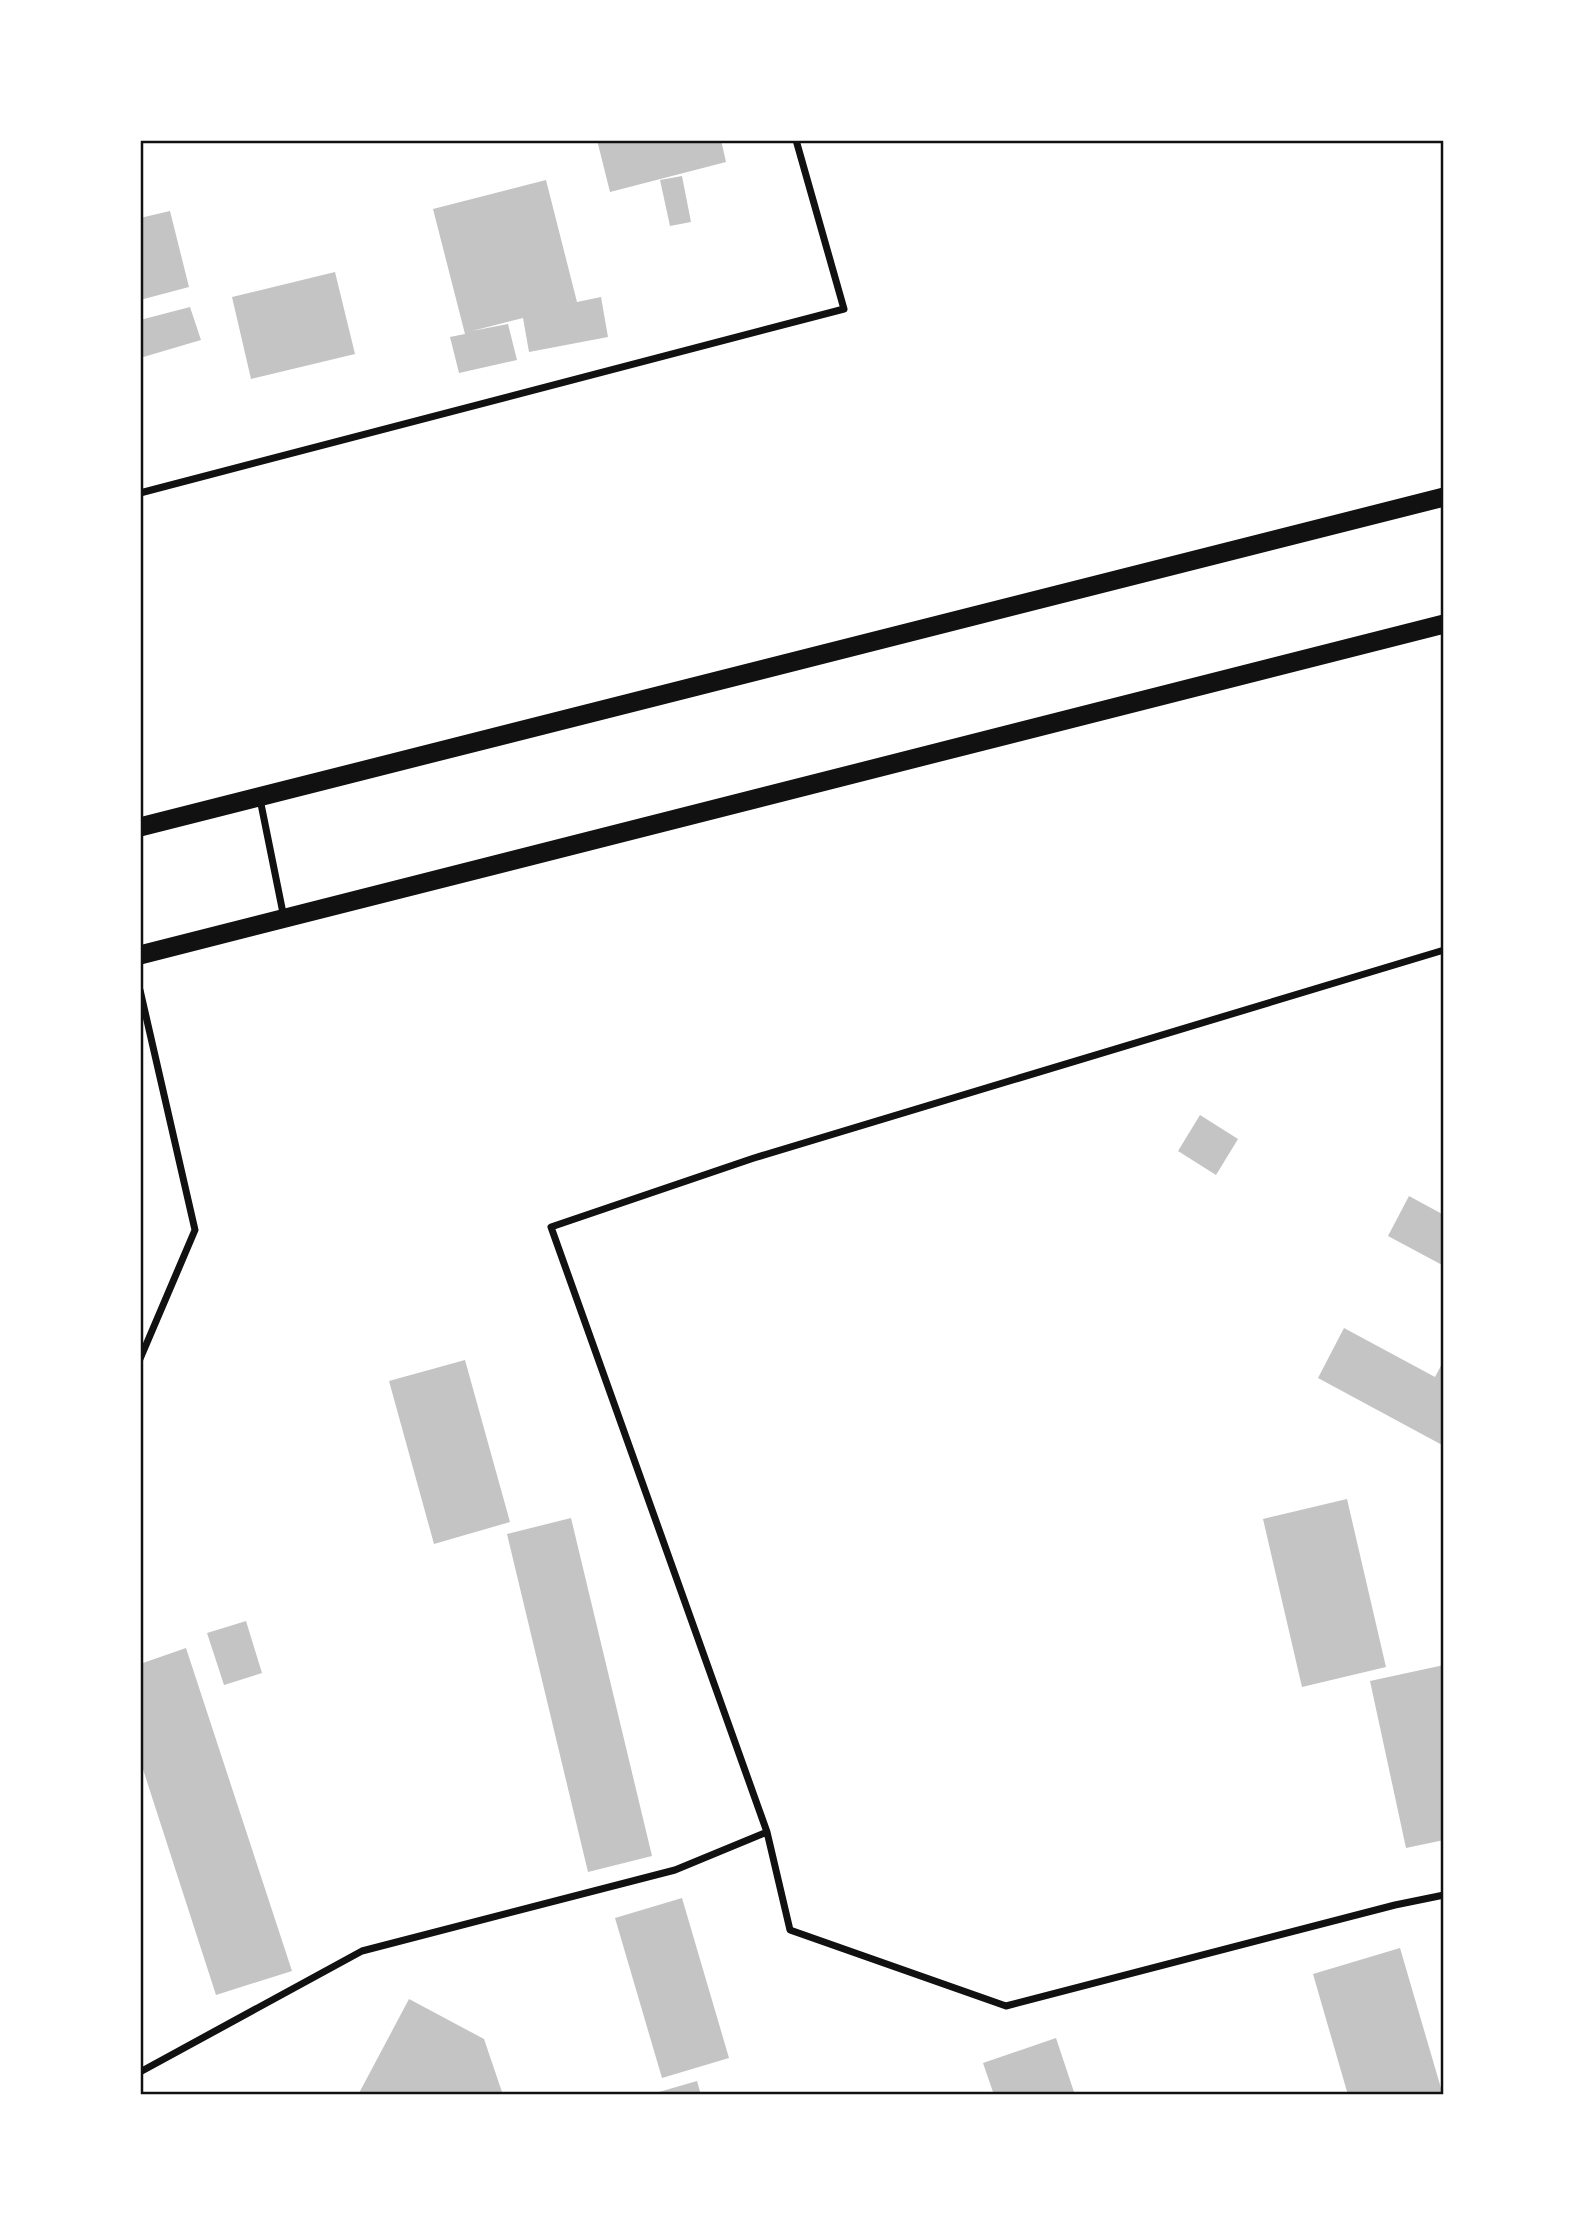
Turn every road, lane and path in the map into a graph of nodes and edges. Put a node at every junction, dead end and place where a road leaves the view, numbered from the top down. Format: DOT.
graph roads {
  1 [pos="796,140"];
  2 [pos="140,493"];
  3 [pos="1444,496"];
  4 [pos="1444,624"];
  5 [pos="260,797"];
  6 [pos="140,827"];
  7 [pos="285,918"];
  8 [pos="1444,950"];
  9 [pos="140,955"];
  10 [pos="140,990"];
  11 [pos="140,1359"];
  12 [pos="767,1832"];
  13 [pos="1444,1895"];
  14 [pos="140,2072"];
  1 -- 2 [label="street"];
  3 -- 5 [label="highway"];
  4 -- 7 [label="highway"];
  5 -- 6 [label="highway"];
  5 -- 7 [label="street"];
  7 -- 9 [label="highway"];
  8 -- 12 [label="street"];
  10 -- 11 [label="street"];
  12 -- 13 [label="street"];
  12 -- 14 [label="street"];
}
